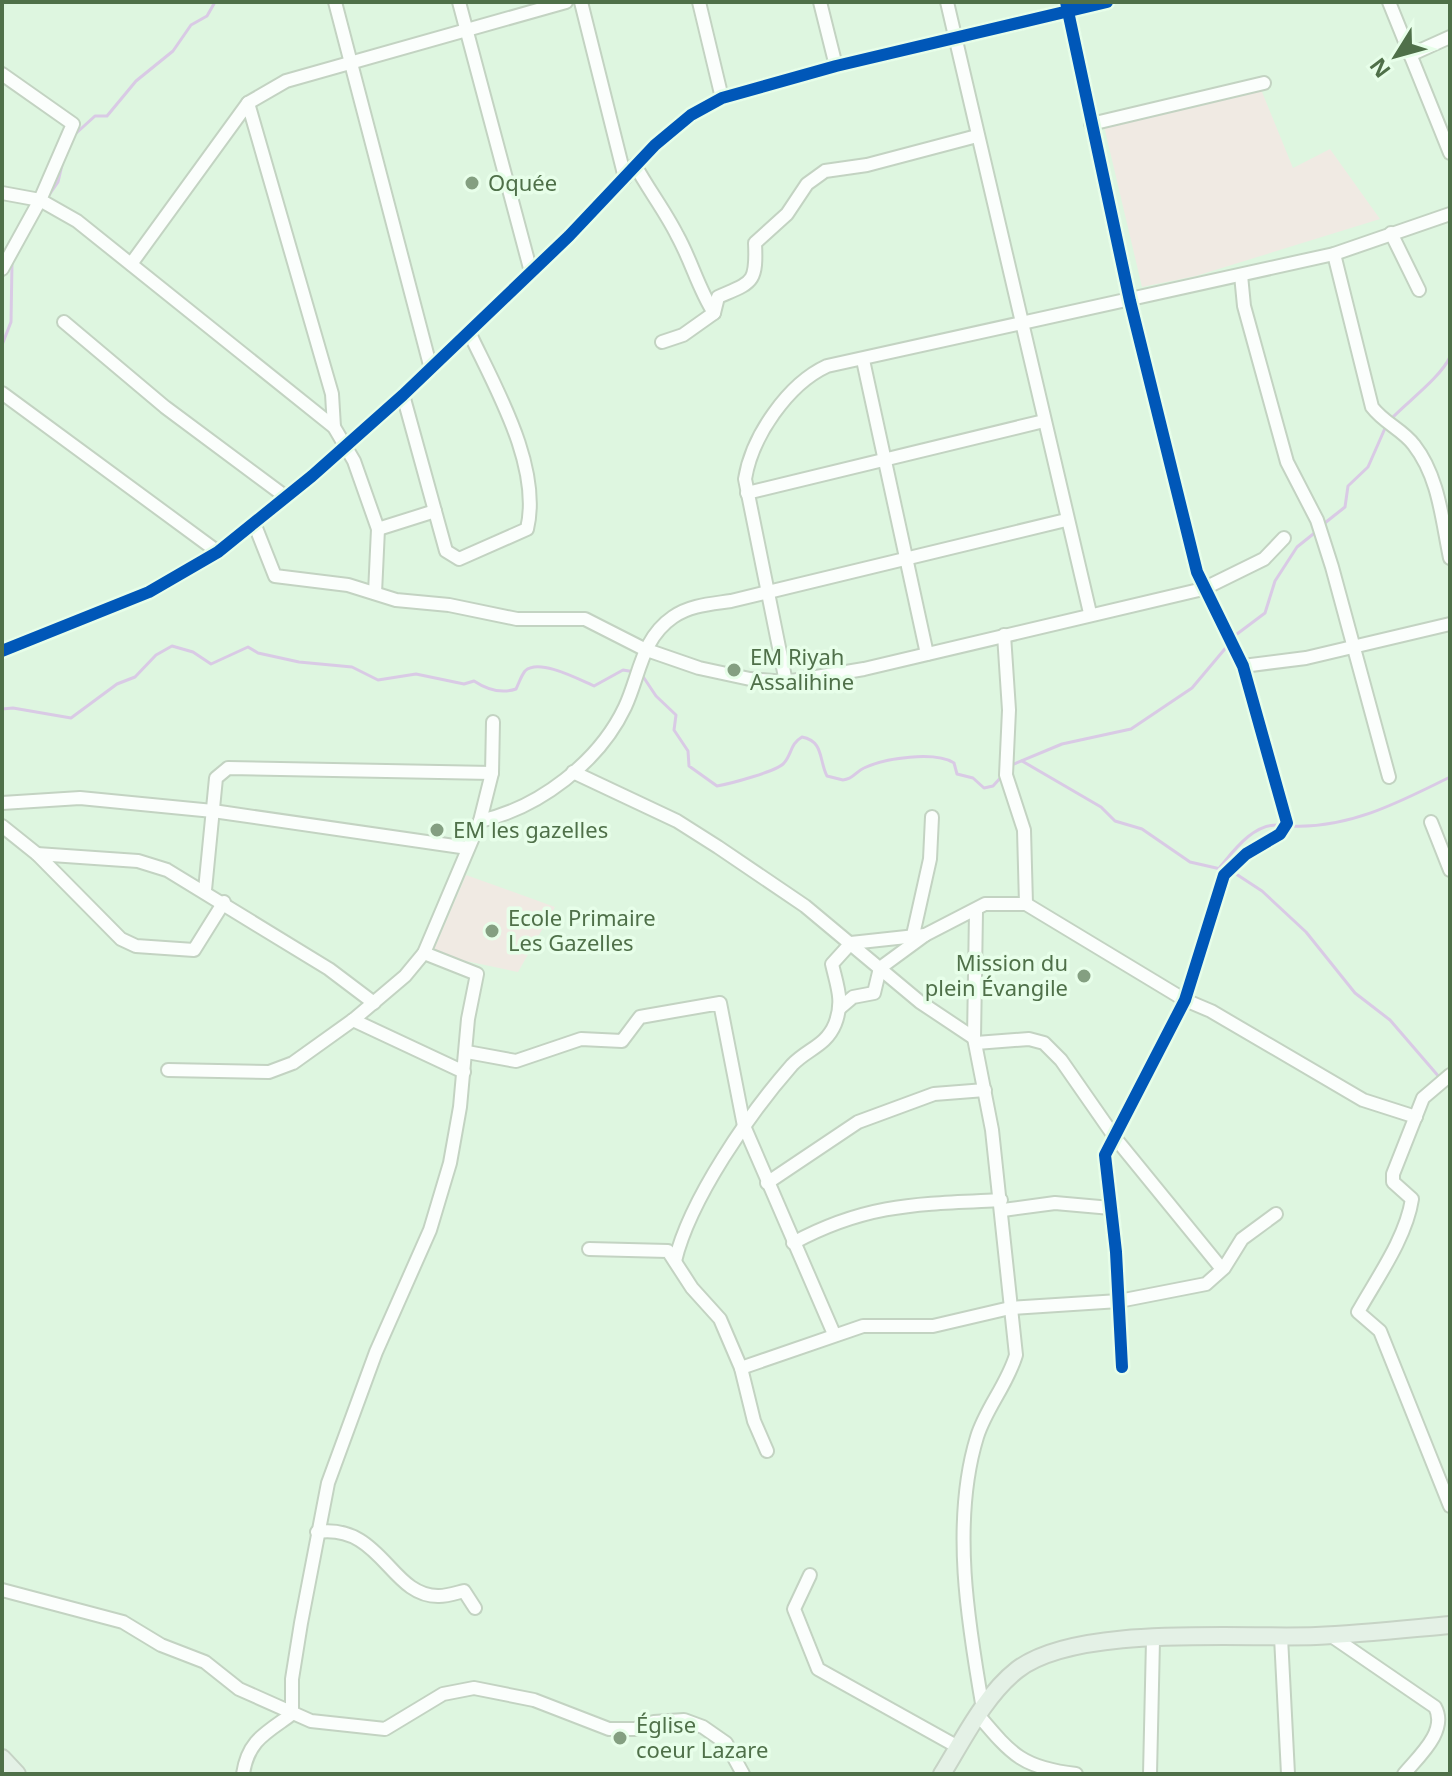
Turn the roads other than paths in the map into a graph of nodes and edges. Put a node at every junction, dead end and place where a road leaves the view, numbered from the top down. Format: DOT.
graph roads {
  1 [pos="335,2"];
  2 [pos="459,2"];
  3 [pos="566,2"];
  4 [pos="581,2"];
  5 [pos="699,2"];
  6 [pos="820,2"];
  7 [pos="947,2"];
  8 [pos="1107,2"];
  9 [pos="1389,2"];
  10 [pos="1066,7"];
  11 [pos="466,30"];
  12 [pos="1450,37"];
  13 [pos="956,39"];
  14 [pos="1410,55"];
  15 [pos="352,60"];
  16 [pos="836,66"];
  17 [pos="2,74"];
  18 [pos="1264,83"];
  19 [pos="722,98"];
  20 [pos="248,103"];
  21 [pos="1091,124"];
  22 [pos="1446,129"];
  23 [pos="977,136"];
  24 [pos="1450,153"];
  25 [pos="635,165"];
  26 [pos="625,178"];
  27 [pos="2,193"];
  28 [pos="44,202"];
  29 [pos="1450,214"];
  30 [pos="1391,233"];
  31 [pos="1334,254"];
  32 [pos="131,264"];
  33 [pos="2,269"];
  34 [pos="531,272"];
  35 [pos="1241,275"];
  36 [pos="1419,290"];
  37 [pos="1130,301"];
  38 [pos="714,313"];
  39 [pos="64,322"];
  40 [pos="1023,324"];
  41 [pos="469,332"];
  42 [pos="662,342"];
  43 [pos="863,360"];
  44 [pos="431,369"];
  45 [pos="2,393"];
  46 [pos="403,395"];
  47 [pos="1044,421"];
  48 [pos="334,427"];
  49 [pos="345,447"];
  50 [pos="885,459"];
  51 [pos="747,493"];
  52 [pos="286,497"];
  53 [pos="1445,509"];
  54 [pos="435,511"];
  55 [pos="1066,520"];
  56 [pos="254,523"];
  57 [pos="378,529"];
  58 [pos="1284,538"];
  59 [pos="218,552"];
  60 [pos="905,556"];
  61 [pos="1450,558"];
  62 [pos="1203,589"];
  63 [pos="770,591"];
  64 [pos="375,593"];
  65 [pos="1090,613"];
  66 [pos="1450,624"];
  67 [pos="1004,635"];
  68 [pos="1354,647"];
  69 [pos="644,649"];
  70 [pos="6,650"];
  71 [pos="927,654"];
  72 [pos="2,663"];
  73 [pos="1243,666"];
  74 [pos="786,682"];
  75 [pos="493,722"];
  76 [pos="573,772"];
  77 [pos="492,773"];
  78 [pos="1389,777"];
  79 [pos="2,803"];
  80 [pos="213,811"];
  81 [pos="932,817"];
  82 [pos="480,821"];
  83 [pos="1431,822"];
  84 [pos="2,826"];
  85 [pos="468,848"];
  86 [pos="37,854"];
  87 [pos="1450,870"];
  88 [pos="205,890"];
  89 [pos="224,902"];
  90 [pos="1026,904"];
  91 [pos="976,912"];
  92 [pos="919,935"];
  93 [pos="851,943"];
  94 [pos="424,953"];
  95 [pos="880,968"];
  96 [pos="1185,1000"];
  97 [pos="374,1003"];
  98 [pos="840,1008"];
  99 [pos="353,1020"];
  100 [pos="975,1040"];
  101 [pos="467,1052"];
  102 [pos="168,1070"];
  103 [pos="464,1072"];
  104 [pos="1445,1078"];
  105 [pos="985,1090"];
  106 [pos="1416,1117"];
  107 [pos="744,1126"];
  108 [pos="1116,1139"];
  109 [pos="767,1183"];
  110 [pos="1002,1205"];
  111 [pos="1111,1208"];
  112 [pos="1276,1214"];
  113 [pos="793,1243"];
  114 [pos="589,1249"];
  115 [pos="675,1261"];
  116 [pos="1222,1269"];
  117 [pos="1119,1301"];
  118 [pos="1010,1308"];
  119 [pos="834,1334"];
  120 [pos="1122,1367"];
  121 [pos="741,1368"];
  122 [pos="767,1451"];
  123 [pos="1450,1506"];
  124 [pos="317,1532"];
  125 [pos="810,1575"];
  126 [pos="2,1590"];
  127 [pos="475,1608"];
  128 [pos="1450,1625"];
  129 [pos="1330,1635"];
  130 [pos="1281,1637"];
  131 [pos="1153,1640"];
  132 [pos="981,1713"];
  133 [pos="292,1714"];
  134 [pos="958,1747"];
  135 [pos="2,1758"];
  136 [pos="17,1774"];
  137 [pos="243,1774"];
  138 [pos="743,1774"];
  139 [pos="942,1774"];
  140 [pos="1076,1774"];
  141 [pos="1150,1774"];
  142 [pos="1288,1774"];
  143 [pos="1404,1774"];
  1 -- 15 [label="street"];
  2 -- 11 [label="street"];
  3 -- 11 [label="street"];
  4 -- 26 [label="street"];
  5 -- 19 [label="street"];
  6 -- 16 [label="street"];
  7 -- 13 [label="street"];
  8 -- 10 [label="street"];
  9 -- 14 [label="street"];
  10 -- 13 [label="street"];
  10 -- 21 [label="street"];
  11 -- 15 [label="street"];
  11 -- 34 [label="street"];
  12 -- 14 [label="street"];
  13 -- 16 [label="street"];
  13 -- 23 [label="street"];
  14 -- 22 [label="street"];
  15 -- 20 [label="street"];
  15 -- 44 [label="street"];
  16 -- 19 [label="street"];
  17 -- 28 [label="street"];
  18 -- 21 [label="street"];
  19 -- 25 [label="street"];
  20 -- 32 [label="street"];
  20 -- 48 [label="street"];
  21 -- 37 [label="street"];
  22 -- 24 [label="street"];
  23 -- 38 [label="street"];
  23 -- 40 [label="street"];
  25 -- 26 [label="street"];
  25 -- 38 [label="street"];
  26 -- 34 [label="street"];
  27 -- 28 [label="street"];
  28 -- 32 [label="street"];
  28 -- 33 [label="street"];
  29 -- 30 [label="street"];
  30 -- 31 [label="street"];
  30 -- 36 [label="street"];
  31 -- 35 [label="street"];
  31 -- 53 [label="street"];
  32 -- 48 [label="street"];
  34 -- 41 [label="street"];
  35 -- 37 [label="street"];
  35 -- 68 [label="street"];
  37 -- 40 [label="street"];
  37 -- 62 [label="street"];
  38 -- 42 [label="street"];
  39 -- 52 [label="street"];
  40 -- 43 [label="street"];
  40 -- 47 [label="street"];
  41 -- 44 [label="street"];
  41 -- 54 [label="street"];
  43 -- 50 [label="street"];
  43 -- 51 [label="street"];
  44 -- 46 [label="street"];
  45 -- 59 [label="street"];
  46 -- 49 [label="street"];
  46 -- 54 [label="street"];
  47 -- 50 [label="street"];
  47 -- 55 [label="street"];
  48 -- 49 [label="street"];
  49 -- 52 [label="street"];
  49 -- 57 [label="street"];
  50 -- 51 [label="street"];
  50 -- 60 [label="street"];
  51 -- 63 [label="street"];
  52 -- 56 [label="street"];
  53 -- 61 [label="street"];
  54 -- 57 [label="street"];
  55 -- 60 [label="street"];
  55 -- 65 [label="street"];
  56 -- 59 [label="street"];
  56 -- 64 [label="street"];
  57 -- 64 [label="street"];
  58 -- 62 [label="street"];
  59 -- 70 [label="street"];
  60 -- 63 [label="street"];
  60 -- 71 [label="street"];
  62 -- 65 [label="street"];
  62 -- 73 [label="street"];
  63 -- 69 [label="street"];
  63 -- 74 [label="street"];
  64 -- 69 [label="street"];
  65 -- 67 [label="street"];
  66 -- 68 [label="street"];
  67 -- 71 [label="street"];
  67 -- 90 [label="street"];
  68 -- 73 [label="street"];
  68 -- 78 [label="street"];
  69 -- 74 [label="street"];
  69 -- 76 [label="street"];
  70 -- 72 [label="street"];
  71 -- 74 [label="street"];
  73 -- 96 [label="street"];
  75 -- 77 [label="street"];
  76 -- 82 [label="street"];
  76 -- 93 [label="street"];
  77 -- 80 [label="street"];
  77 -- 82 [label="street"];
  79 -- 80 [label="street"];
  80 -- 85 [label="street"];
  80 -- 88 [label="street"];
  81 -- 92 [label="street"];
  82 -- 85 [label="street"];
  83 -- 87 [label="street"];
  84 -- 86 [label="street"];
  85 -- 94 [label="street"];
  86 -- 88 [label="street"];
  86 -- 89 [label="street"];
  88 -- 89 [label="street"];
  89 -- 97 [label="street"];
  90 -- 91 [label="street"];
  90 -- 96 [label="street"];
  91 -- 92 [label="street"];
  91 -- 100 [label="street"];
  92 -- 93 [label="street"];
  92 -- 95 [label="street"];
  93 -- 95 [label="street"];
  93 -- 98 [label="street"];
  94 -- 97 [label="street"];
  94 -- 101 [label="street"];
  95 -- 98 [label="street"];
  95 -- 100 [label="street"];
  96 -- 106 [label="street"];
  96 -- 108 [label="street"];
  97 -- 99 [label="street"];
  98 -- 107 [label="street"];
  99 -- 102 [label="street"];
  99 -- 103 [label="street"];
  100 -- 105 [label="street"];
  100 -- 108 [label="street"];
  101 -- 103 [label="street"];
  101 -- 107 [label="street"];
  103 -- 124 [label="street"];
  104 -- 106 [label="street"];
  105 -- 109 [label="street"];
  105 -- 110 [label="street"];
  106 -- 123 [label="street"];
  107 -- 109 [label="street"];
  107 -- 115 [label="street"];
  108 -- 111 [label="street"];
  108 -- 116 [label="street"];
  109 -- 113 [label="street"];
  110 -- 111 [label="street"];
  110 -- 113 [label="street"];
  110 -- 118 [label="street"];
  111 -- 117 [label="street"];
  112 -- 116 [label="street"];
  113 -- 119 [label="street"];
  114 -- 115 [label="street"];
  115 -- 121 [label="street"];
  116 -- 117 [label="street"];
  117 -- 118 [label="street"];
  117 -- 120 [label="street"];
  118 -- 119 [label="street"];
  118 -- 132 [label="street"];
  119 -- 121 [label="street"];
  121 -- 122 [label="street"];
  124 -- 127 [label="street"];
  124 -- 133 [label="street"];
  125 -- 134 [label="street"];
  126 -- 133 [label="street"];
  128 -- 129 [label="main road"];
  129 -- 130 [label="main road"];
  129 -- 143 [label="street"];
  130 -- 131 [label="main road"];
  130 -- 142 [label="street"];
  131 -- 132 [label="main road"];
  131 -- 141 [label="street"];
  132 -- 134 [label="main road"];
  132 -- 140 [label="street"];
  133 -- 137 [label="street"];
  133 -- 138 [label="street"];
  134 -- 139 [label="main road"];
  135 -- 136 [label="main road"];
}
